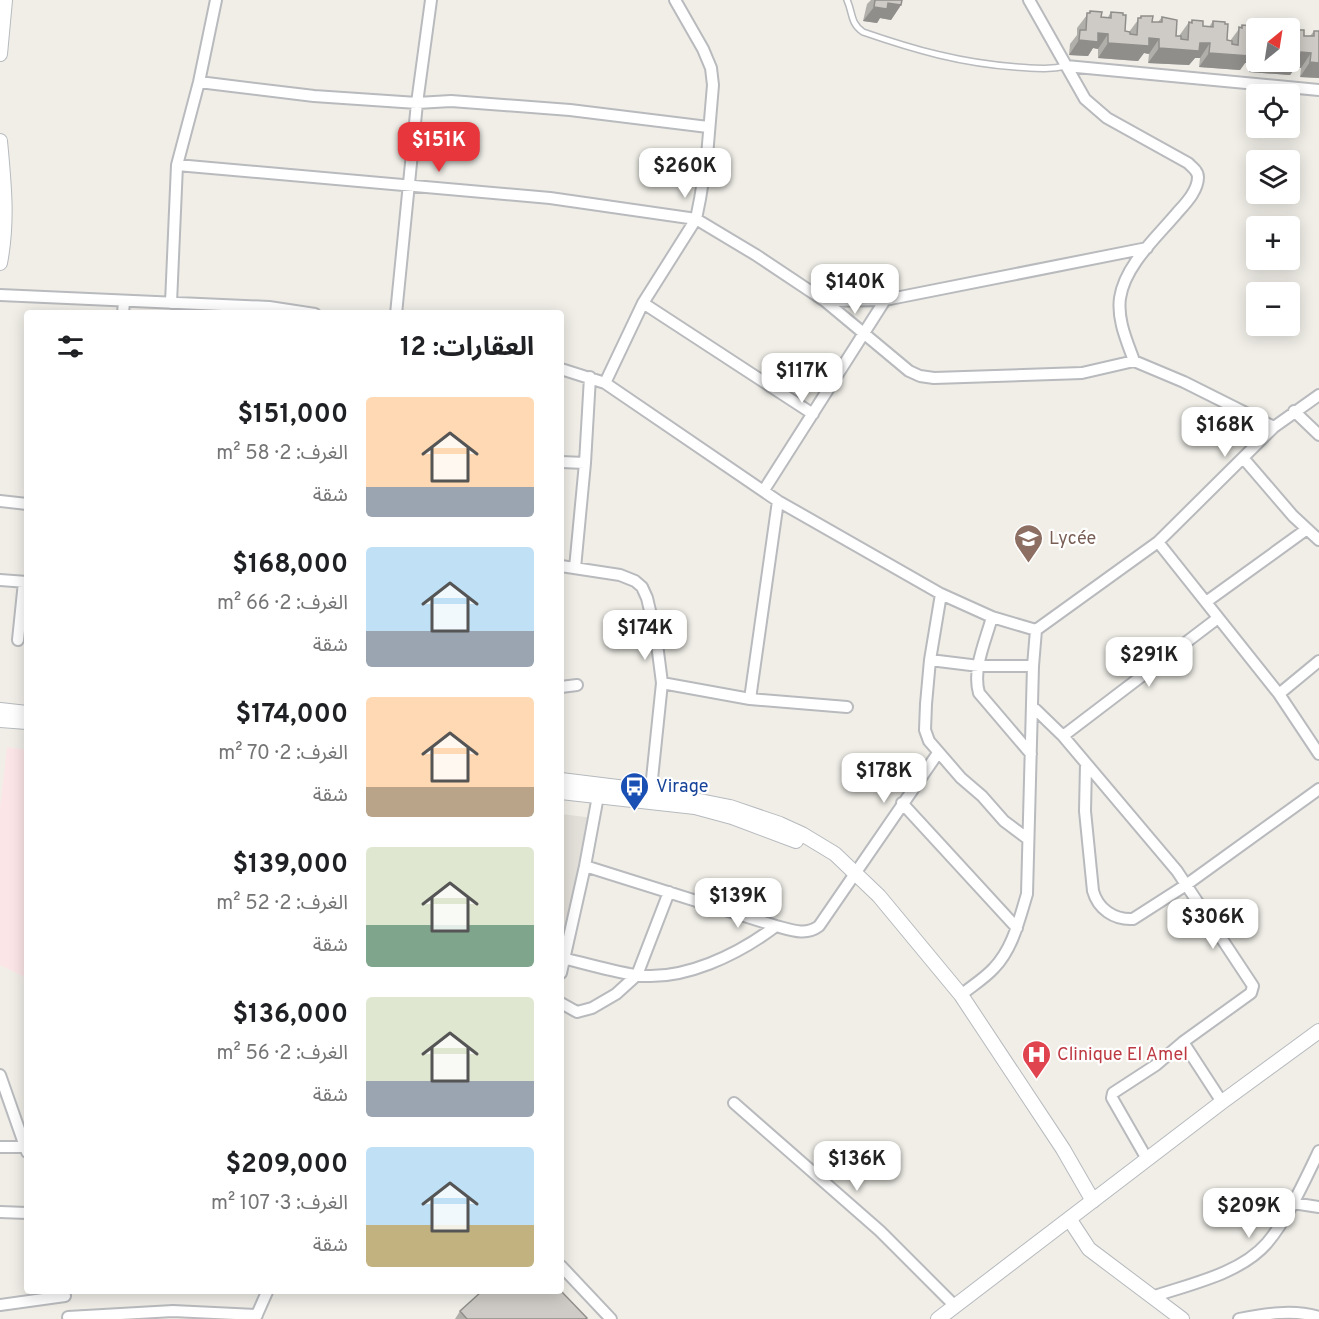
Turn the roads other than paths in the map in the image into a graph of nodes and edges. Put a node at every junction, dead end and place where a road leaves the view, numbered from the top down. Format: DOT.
graph roads {
  1 [pos="5,0"];
  2 [pos="216,0"];
  3 [pos="431,0"];
  4 [pos="675,0"];
  5 [pos="847,0"];
  6 [pos="1032,2"];
  7 [pos="0,54"];
  8 [pos="1066,66"];
  9 [pos="199,82"];
  10 [pos="1319,90"];
  11 [pos="417,103"];
  12 [pos="708,127"];
  13 [pos="0,141"];
  14 [pos="177,165"];
  15 [pos="409,185"];
  16 [pos="3,213"];
  17 [pos="696,219"];
  18 [pos="1147,248"];
  19 [pos="0,263"];
  20 [pos="0,296"];
  21 [pos="885,300"];
  22 [pos="124,301"];
  23 [pos="825,301"];
  24 [pos="171,303"];
  25 [pos="643,303"];
  26 [pos="123,310"];
  27 [pos="268,310"];
  28 [pos="396,310"];
  29 [pos="864,333"];
  30 [pos="1134,361"];
  31 [pos="564,370"];
  32 [pos="590,377"];
  33 [pos="605,383"];
  34 [pos="1319,395"];
  35 [pos="1294,411"];
  36 [pos="813,414"];
  37 [pos="1274,427"];
  38 [pos="1319,435"];
  39 [pos="1244,459"];
  40 [pos="564,462"];
  41 [pos="585,463"];
  42 [pos="764,490"];
  43 [pos="0,501"];
  44 [pos="778,501"];
  45 [pos="24,504"];
  46 [pos="1307,529"];
  47 [pos="1319,540"];
  48 [pos="1158,542"];
  49 [pos="564,566"];
  50 [pos="575,568"];
  51 [pos="0,580"];
  52 [pos="24,582"];
  53 [pos="24,590"];
  54 [pos="941,594"];
  55 [pos="1206,602"];
  56 [pos="992,617"];
  57 [pos="1218,618"];
  58 [pos="1036,630"];
  59 [pos="18,640"];
  60 [pos="930,660"];
  61 [pos="1319,661"];
  62 [pos="979,666"];
  63 [pos="1033,666"];
  64 [pos="662,683"];
  65 [pos="577,685"];
  66 [pos="564,687"];
  67 [pos="1279,694"];
  68 [pos="750,699"];
  69 [pos="847,707"];
  70 [pos="1033,707"];
  71 [pos="0,710"];
  72 [pos="24,713"];
  73 [pos="0,720"];
  74 [pos="24,722"];
  75 [pos="1063,736"];
  76 [pos="938,753"];
  77 [pos="1031,754"];
  78 [pos="1319,754"];
  79 [pos="1086,764"];
  80 [pos="564,781"];
  81 [pos="1319,789"];
  82 [pos="564,792"];
  83 [pos="598,796"];
  84 [pos="650,796"];
  85 [pos="902,803"];
  86 [pos="1028,839"];
  87 [pos="585,866"];
  88 [pos="856,873"];
  89 [pos="1186,885"];
  90 [pos="669,892"];
  91 [pos="776,926"];
  92 [pos="1017,928"];
  93 [pos="564,954"];
  94 [pos="564,958"];
  95 [pos="637,975"];
  96 [pos="961,995"];
  97 [pos="564,1006"];
  98 [pos="1319,1032"];
  99 [pos="1184,1042"];
  100 [pos="0,1076"];
  101 [pos="2,1088"];
  102 [pos="1222,1102"];
  103 [pos="734,1103"];
  104 [pos="24,1144"];
  105 [pos="0,1147"];
  106 [pos="24,1149"];
  107 [pos="1319,1151"];
  108 [pos="1147,1159"];
  109 [pos="1093,1201"];
  110 [pos="1293,1203"];
  111 [pos="1319,1207"];
  112 [pos="0,1212"];
  113 [pos="24,1212"];
  114 [pos="1070,1220"];
  115 [pos="564,1269"];
  116 [pos="65,1294"];
  117 [pos="266,1294"];
  118 [pos="1152,1297"];
  119 [pos="0,1305"];
  120 [pos="955,1306"];
  121 [pos="173,1315"];
  122 [pos="256,1317"];
  123 [pos="1319,1317"];
  124 [pos="68,1318"];
  125 [pos="1178,1318"];
  126 [pos="611,1319"];
  127 [pos="938,1319"];
  128 [pos="1239,1319"];
  1 -- 7 [label="main road"];
  2 -- 9 [label="street"];
  3 -- 11 [label="street"];
  4 -- 12 [label="street"];
  5 -- 8 [label="lane"];
  6 -- 8 [label="street"];
  8 -- 10 [label="street"];
  8 -- 18 [label="street"];
  9 -- 11 [label="street"];
  9 -- 14 [label="street"];
  11 -- 12 [label="street"];
  11 -- 15 [label="street"];
  12 -- 17 [label="street"];
  13 -- 16 [label="main road"];
  14 -- 15 [label="street"];
  14 -- 24 [label="street"];
  15 -- 17 [label="street"];
  15 -- 28 [label="street"];
  16 -- 19 [label="main road"];
  17 -- 23 [label="street"];
  17 -- 25 [label="street"];
  18 -- 21 [label="street"];
  18 -- 30 [label="street"];
  20 -- 22 [label="street"];
  21 -- 23 [label="street"];
  21 -- 29 [label="street"];
  22 -- 24 [label="street"];
  22 -- 26 [label="street"];
  23 -- 29 [label="street"];
  24 -- 27 [label="street"];
  25 -- 33 [label="street"];
  25 -- 36 [label="street"];
  29 -- 30 [label="street"];
  29 -- 36 [label="street"];
  30 -- 37 [label="street"];
  31 -- 32 [label="street"];
  32 -- 33 [label="street"];
  32 -- 41 [label="street"];
  33 -- 42 [label="street"];
  34 -- 35 [label="street"];
  35 -- 37 [label="street"];
  35 -- 38 [label="street"];
  36 -- 42 [label="street"];
  37 -- 39 [label="street"];
  39 -- 46 [label="street"];
  39 -- 48 [label="street"];
  40 -- 41 [label="street"];
  41 -- 50 [label="street"];
  42 -- 44 [label="street"];
  43 -- 45 [label="street"];
  44 -- 54 [label="street"];
  44 -- 68 [label="street"];
  46 -- 47 [label="street"];
  46 -- 55 [label="street"];
  48 -- 55 [label="street"];
  48 -- 58 [label="street"];
  49 -- 50 [label="street"];
  50 -- 64 [label="street"];
  51 -- 52 [label="street"];
  53 -- 59 [label="street"];
  54 -- 56 [label="street"];
  54 -- 60 [label="street"];
  55 -- 57 [label="street"];
  56 -- 58 [label="street"];
  56 -- 62 [label="street"];
  57 -- 67 [label="street"];
  57 -- 75 [label="street"];
  58 -- 63 [label="street"];
  60 -- 62 [label="street"];
  60 -- 76 [label="street"];
  61 -- 67 [label="street"];
  62 -- 63 [label="street"];
  62 -- 77 [label="street"];
  63 -- 70 [label="street"];
  64 -- 68 [label="street"];
  64 -- 84 [label="street"];
  65 -- 66 [label="street"];
  67 -- 78 [label="street"];
  68 -- 69 [label="street"];
  70 -- 75 [label="street"];
  70 -- 77 [label="street"];
  71 -- 72 [label="main road"];
  73 -- 74 [label="main road"];
  75 -- 79 [label="street"];
  76 -- 85 [label="street"];
  76 -- 86 [label="street"];
  77 -- 86 [label="street"];
  79 -- 89 [label="street"];
  79 -- 89 [label="street"];
  80 -- 84 [label="main road"];
  81 -- 89 [label="street"];
  82 -- 83 [label="main road"];
  83 -- 84 [label="main road"];
  83 -- 87 [label="street"];
  84 -- 88 [label="main road"];
  85 -- 88 [label="street"];
  85 -- 92 [label="street"];
  86 -- 92 [label="street"];
  87 -- 90 [label="street"];
  87 -- 93 [label="street"];
  88 -- 91 [label="street"];
  88 -- 96 [label="main road"];
  89 -- 99 [label="street"];
  90 -- 91 [label="street"];
  90 -- 95 [label="street"];
  91 -- 95 [label="street"];
  92 -- 96 [label="street"];
  94 -- 95 [label="street"];
  95 -- 97 [label="street"];
  96 -- 109 [label="main road"];
  98 -- 102 [label="main road"];
  99 -- 102 [label="street"];
  99 -- 108 [label="street"];
  100 -- 101 [label="street"];
  101 -- 104 [label="street"];
  102 -- 108 [label="main road"];
  103 -- 120 [label="street"];
  105 -- 106 [label="street"];
  107 -- 110 [label="street"];
  108 -- 109 [label="main road"];
  109 -- 114 [label="main road"];
  110 -- 111 [label="street"];
  110 -- 118 [label="street"];
  112 -- 113 [label="street"];
  114 -- 118 [label="main road"];
  114 -- 120 [label="main road"];
  115 -- 126 [label="street"];
  116 -- 119 [label="street"];
  116 -- 124 [label="street"];
  117 -- 122 [label="street"];
  118 -- 125 [label="main road"];
  120 -- 127 [label="main road"];
  121 -- 122 [label="street"];
  121 -- 124 [label="street"];
  123 -- 128 [label="street"];
}
